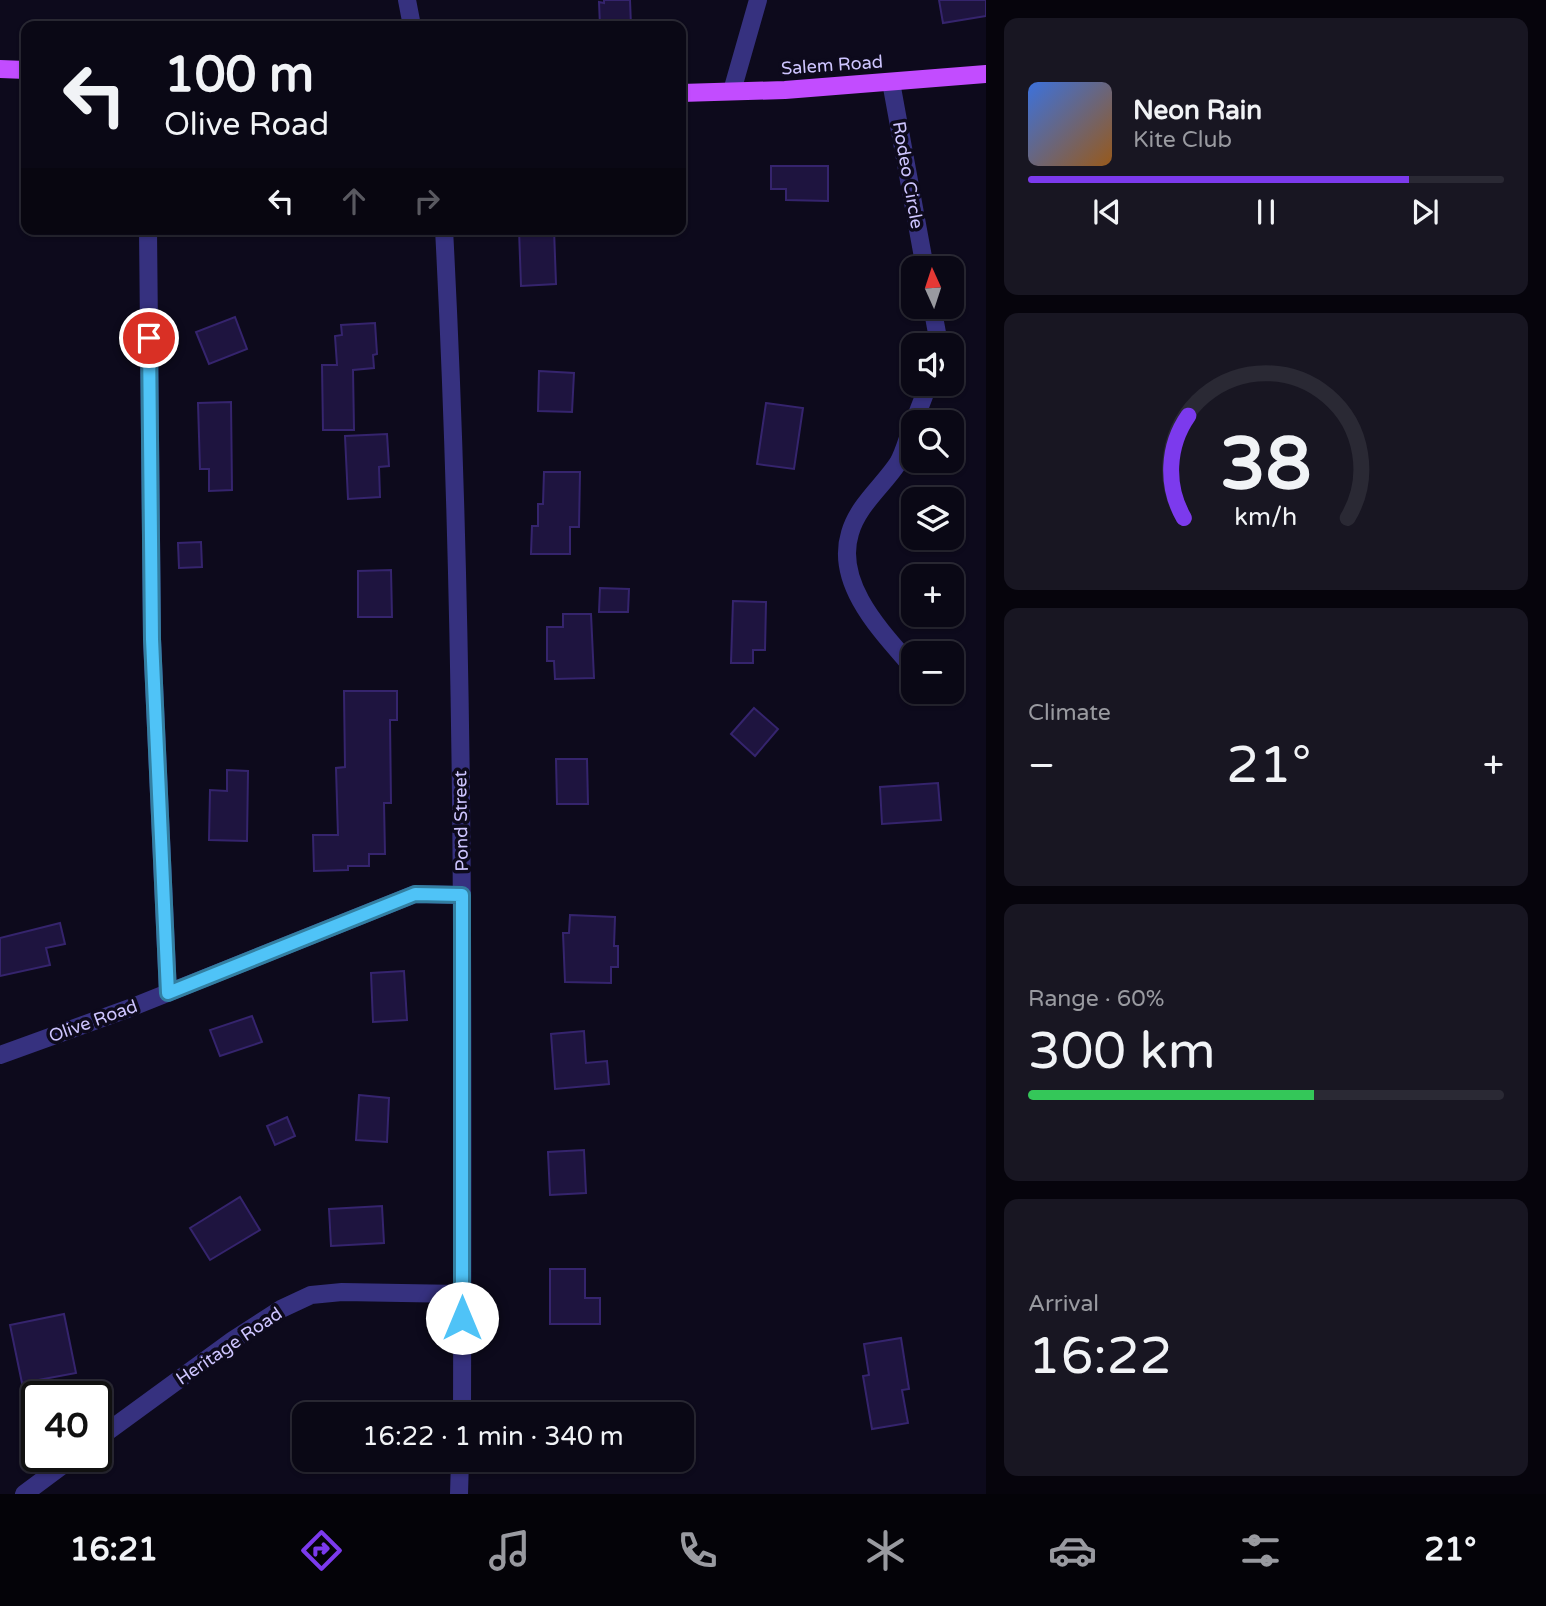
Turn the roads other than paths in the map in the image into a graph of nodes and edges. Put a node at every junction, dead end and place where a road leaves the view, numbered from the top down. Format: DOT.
graph roads {
  1 [pos="407,0"];
  2 [pos="758,0"];
  3 [pos="411,21"];
  4 [pos="0,69"];
  5 [pos="21,70"];
  6 [pos="986,74"];
  7 [pos="891,82"];
  8 [pos="732,91"];
  9 [pos="686,93"];
  10 [pos="148,235"];
  11 [pos="444,235"];
  12 [pos="923,256"];
  13 [pos="901,456"];
  14 [pos="901,654"];
  15 [pos="462,895"];
  16 [pos="168,993"];
  17 [pos="0,1055"];
  18 [pos="462,1294"];
  19 [pos="462,1402"];
  20 [pos="112,1428"];
  21 [pos="54,1472"];
  22 [pos="460,1472"];
  23 [pos="24,1494"];
  24 [pos="459,1494"];
  1 -- 3 [label="street"];
  2 -- 8 [label="street"];
  4 -- 5 [label="main road"];
  6 -- 7 [label="main road, Salem Road"];
  7 -- 8 [label="main road, Salem Road"];
  7 -- 12 [label="street, Rodeo Circle"];
  8 -- 9 [label="main road, Salem Road"];
  10 -- 16 [label="street"];
  11 -- 15 [label="street, Pond Street"];
  13 -- 14 [label="street"];
  15 -- 16 [label="street, Olive Road"];
  15 -- 18 [label="street, Pond Street"];
  16 -- 17 [label="street, Olive Road"];
  18 -- 19 [label="street, Pond Street"];
  18 -- 20 [label="street, Heritage Road"];
  21 -- 23 [label="street"];
  22 -- 24 [label="street"];
}
